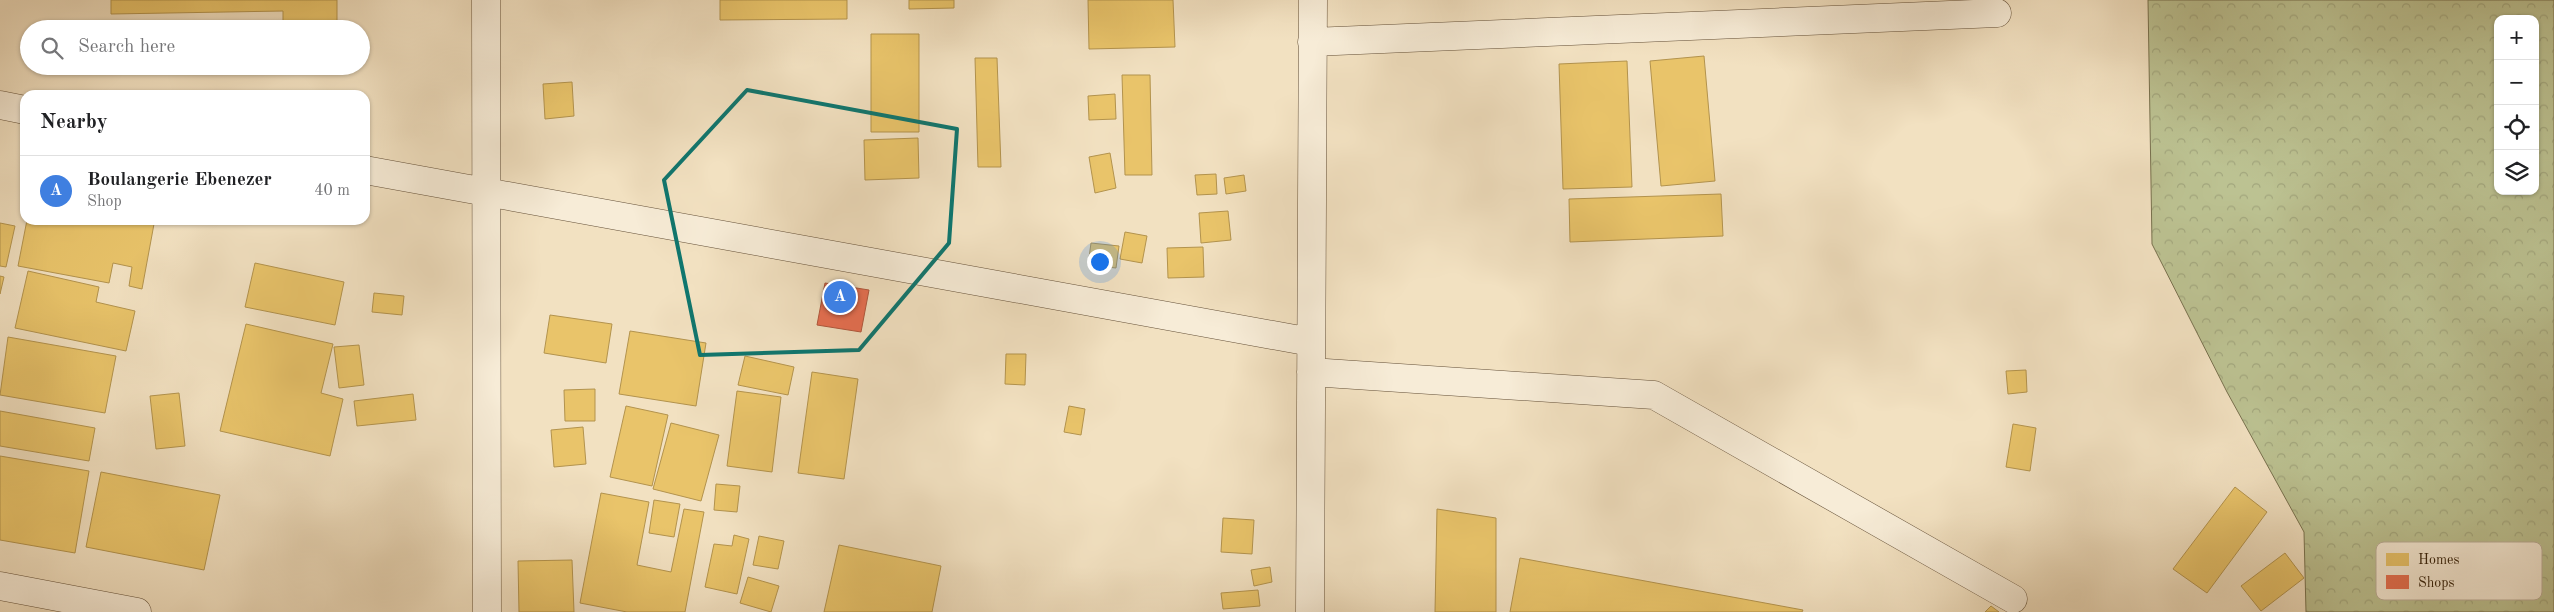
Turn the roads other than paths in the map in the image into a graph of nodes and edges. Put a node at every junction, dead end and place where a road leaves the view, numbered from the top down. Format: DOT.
graph roads {
  1 [pos="486,0"];
  2 [pos="1313,0"];
  3 [pos="1997,13"];
  4 [pos="1312,42"];
  5 [pos="0,105"];
  6 [pos="20,109"];
  7 [pos="370,171"];
  8 [pos="487,192"];
  9 [pos="1311,342"];
  10 [pos="1311,372"];
  11 [pos="0,586"];
  12 [pos="2013,599"];
  13 [pos="137,612"];
  14 [pos="488,612"];
  15 [pos="1310,612"];
  1 -- 8 [label="street"];
  2 -- 4 [label="street"];
  3 -- 4 [label="street"];
  4 -- 9 [label="street"];
  5 -- 6 [label="street"];
  7 -- 8 [label="street"];
  8 -- 9 [label="street"];
  8 -- 14 [label="street"];
  9 -- 10 [label="street"];
  10 -- 12 [label="street"];
  10 -- 15 [label="street"];
  11 -- 13 [label="street"];
}
